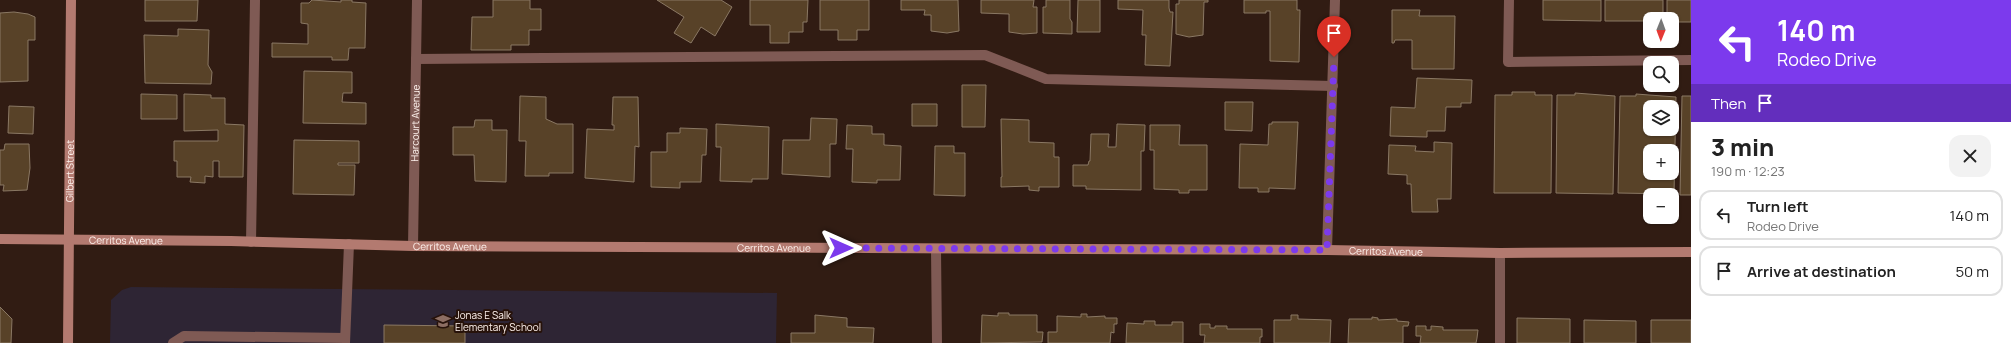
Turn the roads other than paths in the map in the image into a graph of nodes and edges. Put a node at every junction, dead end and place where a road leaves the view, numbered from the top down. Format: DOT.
graph roads {
  1 [pos="71,0"];
  2 [pos="255,0"];
  3 [pos="417,0"];
  4 [pos="1335,0"];
  5 [pos="1509,0"];
  6 [pos="416,59"];
  7 [pos="1691,60"];
  8 [pos="1333,86"];
  9 [pos="0,239"];
  10 [pos="68,240"];
  11 [pos="251,242"];
  12 [pos="349,244"];
  13 [pos="413,246"];
  14 [pos="936,248"];
  15 [pos="1327,250"];
  16 [pos="1691,252"];
  17 [pos="1500,253"];
  18 [pos="345,341"];
  19 [pos="68,343"];
  20 [pos="173,343"];
  21 [pos="936,343"];
  22 [pos="1500,343"];
  1 -- 10 [label="street, Gilbert Street"];
  2 -- 11 [label="street"];
  3 -- 6 [label="street, Harcourt Avenue"];
  4 -- 8 [label="street"];
  5 -- 7 [label="street"];
  6 -- 8 [label="street"];
  6 -- 13 [label="street, Harcourt Avenue"];
  8 -- 15 [label="street"];
  9 -- 10 [label="street, Cerritos Avenue"];
  10 -- 11 [label="street, Cerritos Avenue"];
  10 -- 19 [label="street, Gilbert Street"];
  11 -- 12 [label="street, Cerritos Avenue"];
  12 -- 13 [label="street, Cerritos Avenue"];
  12 -- 18 [label="street"];
  13 -- 14 [label="street, Cerritos Avenue"];
  14 -- 15 [label="street, Cerritos Avenue"];
  14 -- 21 [label="street"];
  15 -- 17 [label="street, Cerritos Avenue"];
  16 -- 17 [label="street, Cerritos Avenue"];
  17 -- 22 [label="street"];
  18 -- 20 [label="street"];
}
